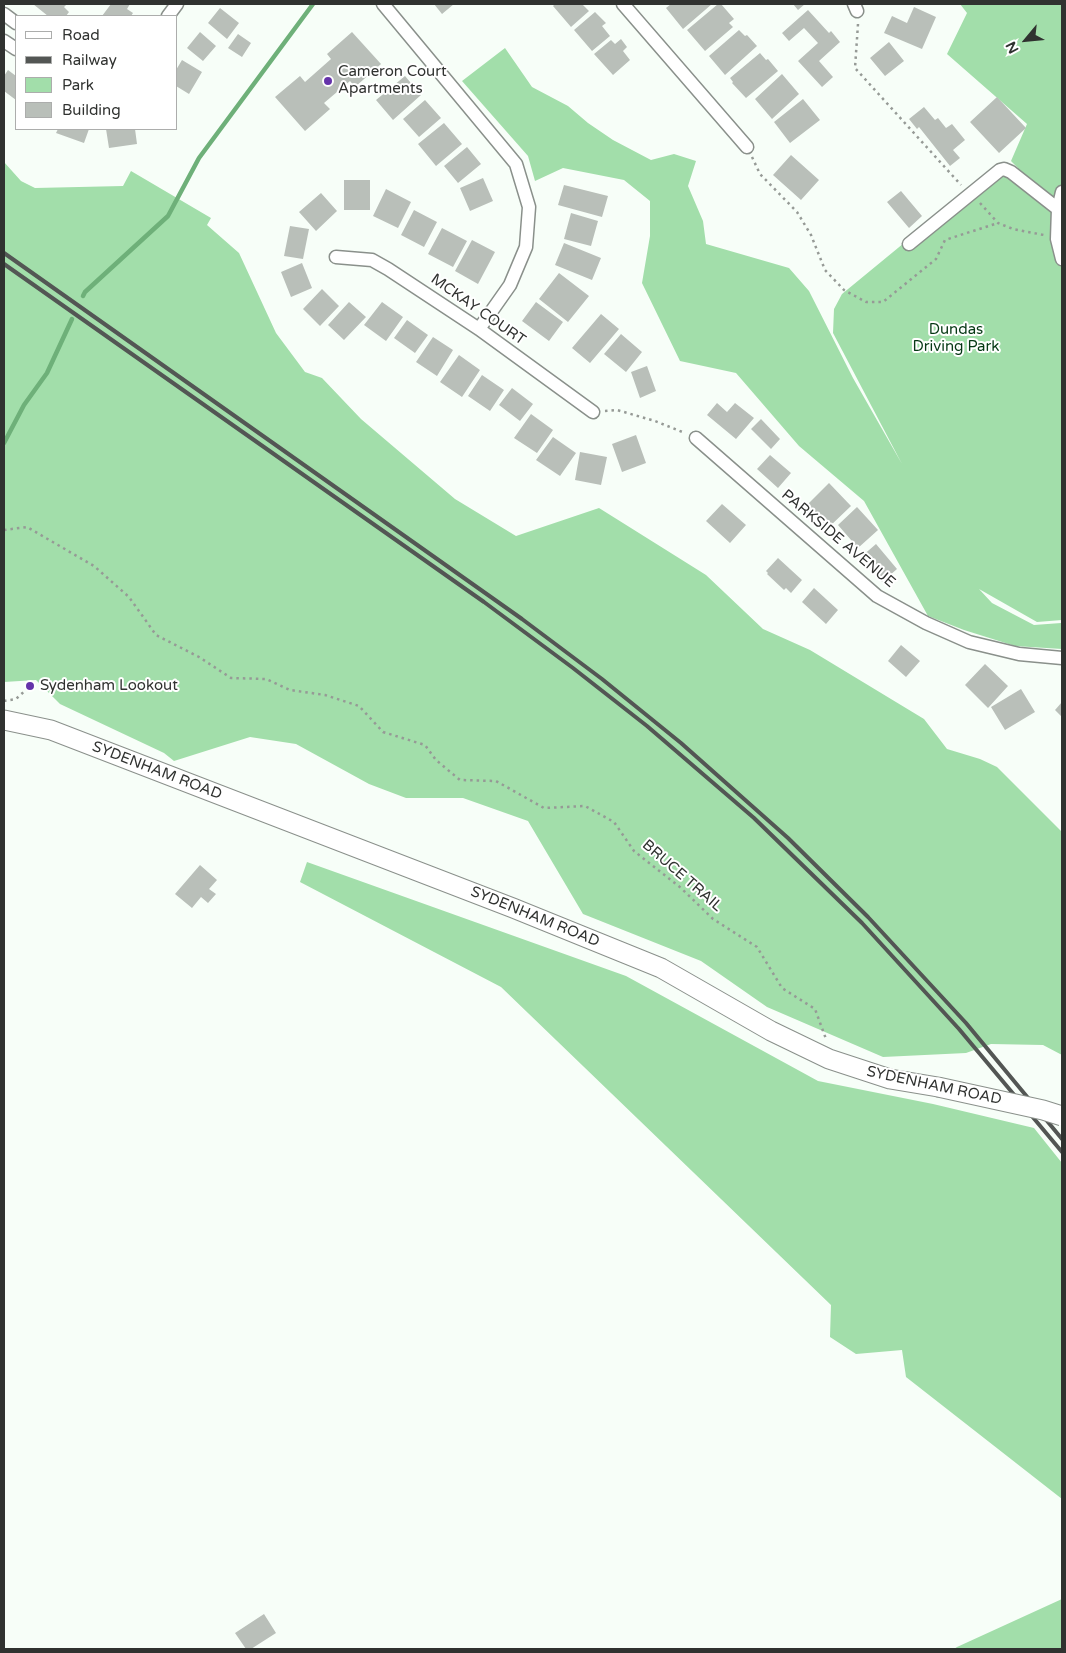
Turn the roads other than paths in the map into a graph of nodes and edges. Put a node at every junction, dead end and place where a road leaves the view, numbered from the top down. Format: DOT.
graph roads {
  1 [pos="177,4"];
  2 [pos="383,4"];
  3 [pos="623,4"];
  4 [pos="4,14"];
  5 [pos="169,15"];
  6 [pos="15,22"];
  7 [pos="4,41"];
  8 [pos="15,48"];
  9 [pos="747,147"];
  10 [pos="1062,192"];
  11 [pos="1058,209"];
  12 [pos="909,244"];
  13 [pos="336,257"];
  14 [pos="1062,259"];
  15 [pos="479,329"];
  16 [pos="593,412"];
  17 [pos="696,438"];
  18 [pos="1062,658"];
  19 [pos="4,720"];
  20 [pos="1062,1116"];
  1 -- 5 [label="street"];
  2 -- 15 [label="street"];
  3 -- 9 [label="street"];
  4 -- 6 [label="street"];
  7 -- 8 [label="street"];
  10 -- 11 [label="street"];
  11 -- 12 [label="street"];
  11 -- 14 [label="street"];
  13 -- 15 [label="street, MCKAY COURT"];
  15 -- 16 [label="street, MCKAY COURT"];
  17 -- 18 [label="street, PARKSIDE AVENUE"];
  19 -- 20 [label="main road, SYDENHAM ROAD, bridge"];
}
